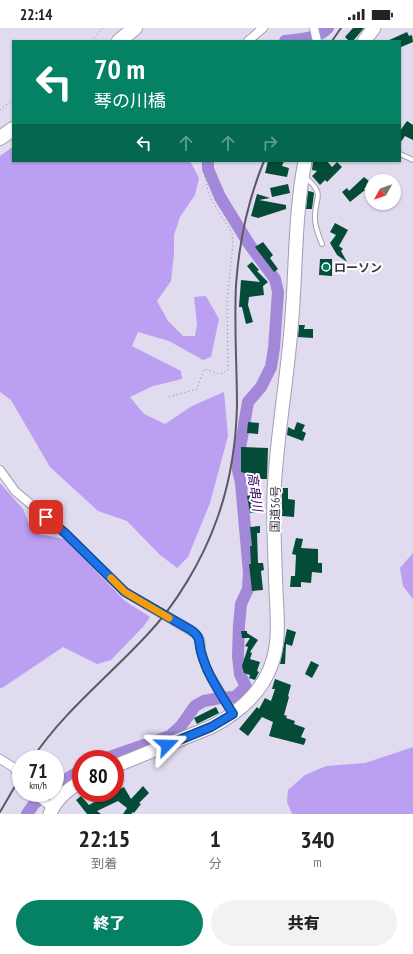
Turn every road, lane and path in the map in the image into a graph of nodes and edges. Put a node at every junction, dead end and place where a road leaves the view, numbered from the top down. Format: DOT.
graph roads {
  1 [pos="103,28"];
  2 [pos="135,28"];
  3 [pos="263,28"];
  4 [pos="374,28"];
  5 [pos="92,40"];
  6 [pos="121,40"];
  7 [pos="249,40"];
  8 [pos="365,40"];
  9 [pos="12,101"];
  10 [pos="0,110"];
  11 [pos="12,130"];
  12 [pos="0,138"];
  13 [pos="401,154"];
  14 [pos="413,160"];
  15 [pos="202,162"];
  16 [pos="305,162"];
  17 [pos="302,175"];
  18 [pos="322,244"];
  19 [pos="169,397"];
  20 [pos="0,470"];
  21 [pos="230,709"];
  22 [pos="0,759"];
  23 [pos="124,762"];
  24 [pos="12,766"];
  25 [pos="72,788"];
  26 [pos="49,808"];
  1 -- 5 [label="path"];
  2 -- 6 [label="highway"];
  3 -- 7 [label="street"];
  4 -- 8 [label="highway"];
  9 -- 10 [label="path"];
  11 -- 12 [label="highway"];
  13 -- 14 [label="lane"];
  15 -- 19 [label="path"];
  16 -- 17 [label="highway, 国道56号"];
  17 -- 18 [label="lane"];
  17 -- 21 [label="highway, 国道56号"];
  20 -- 21 [label="street"];
  21 -- 23 [label="highway, 国道56号"];
  22 -- 24 [label="street"];
  25 -- 26 [label="highway"];
}
